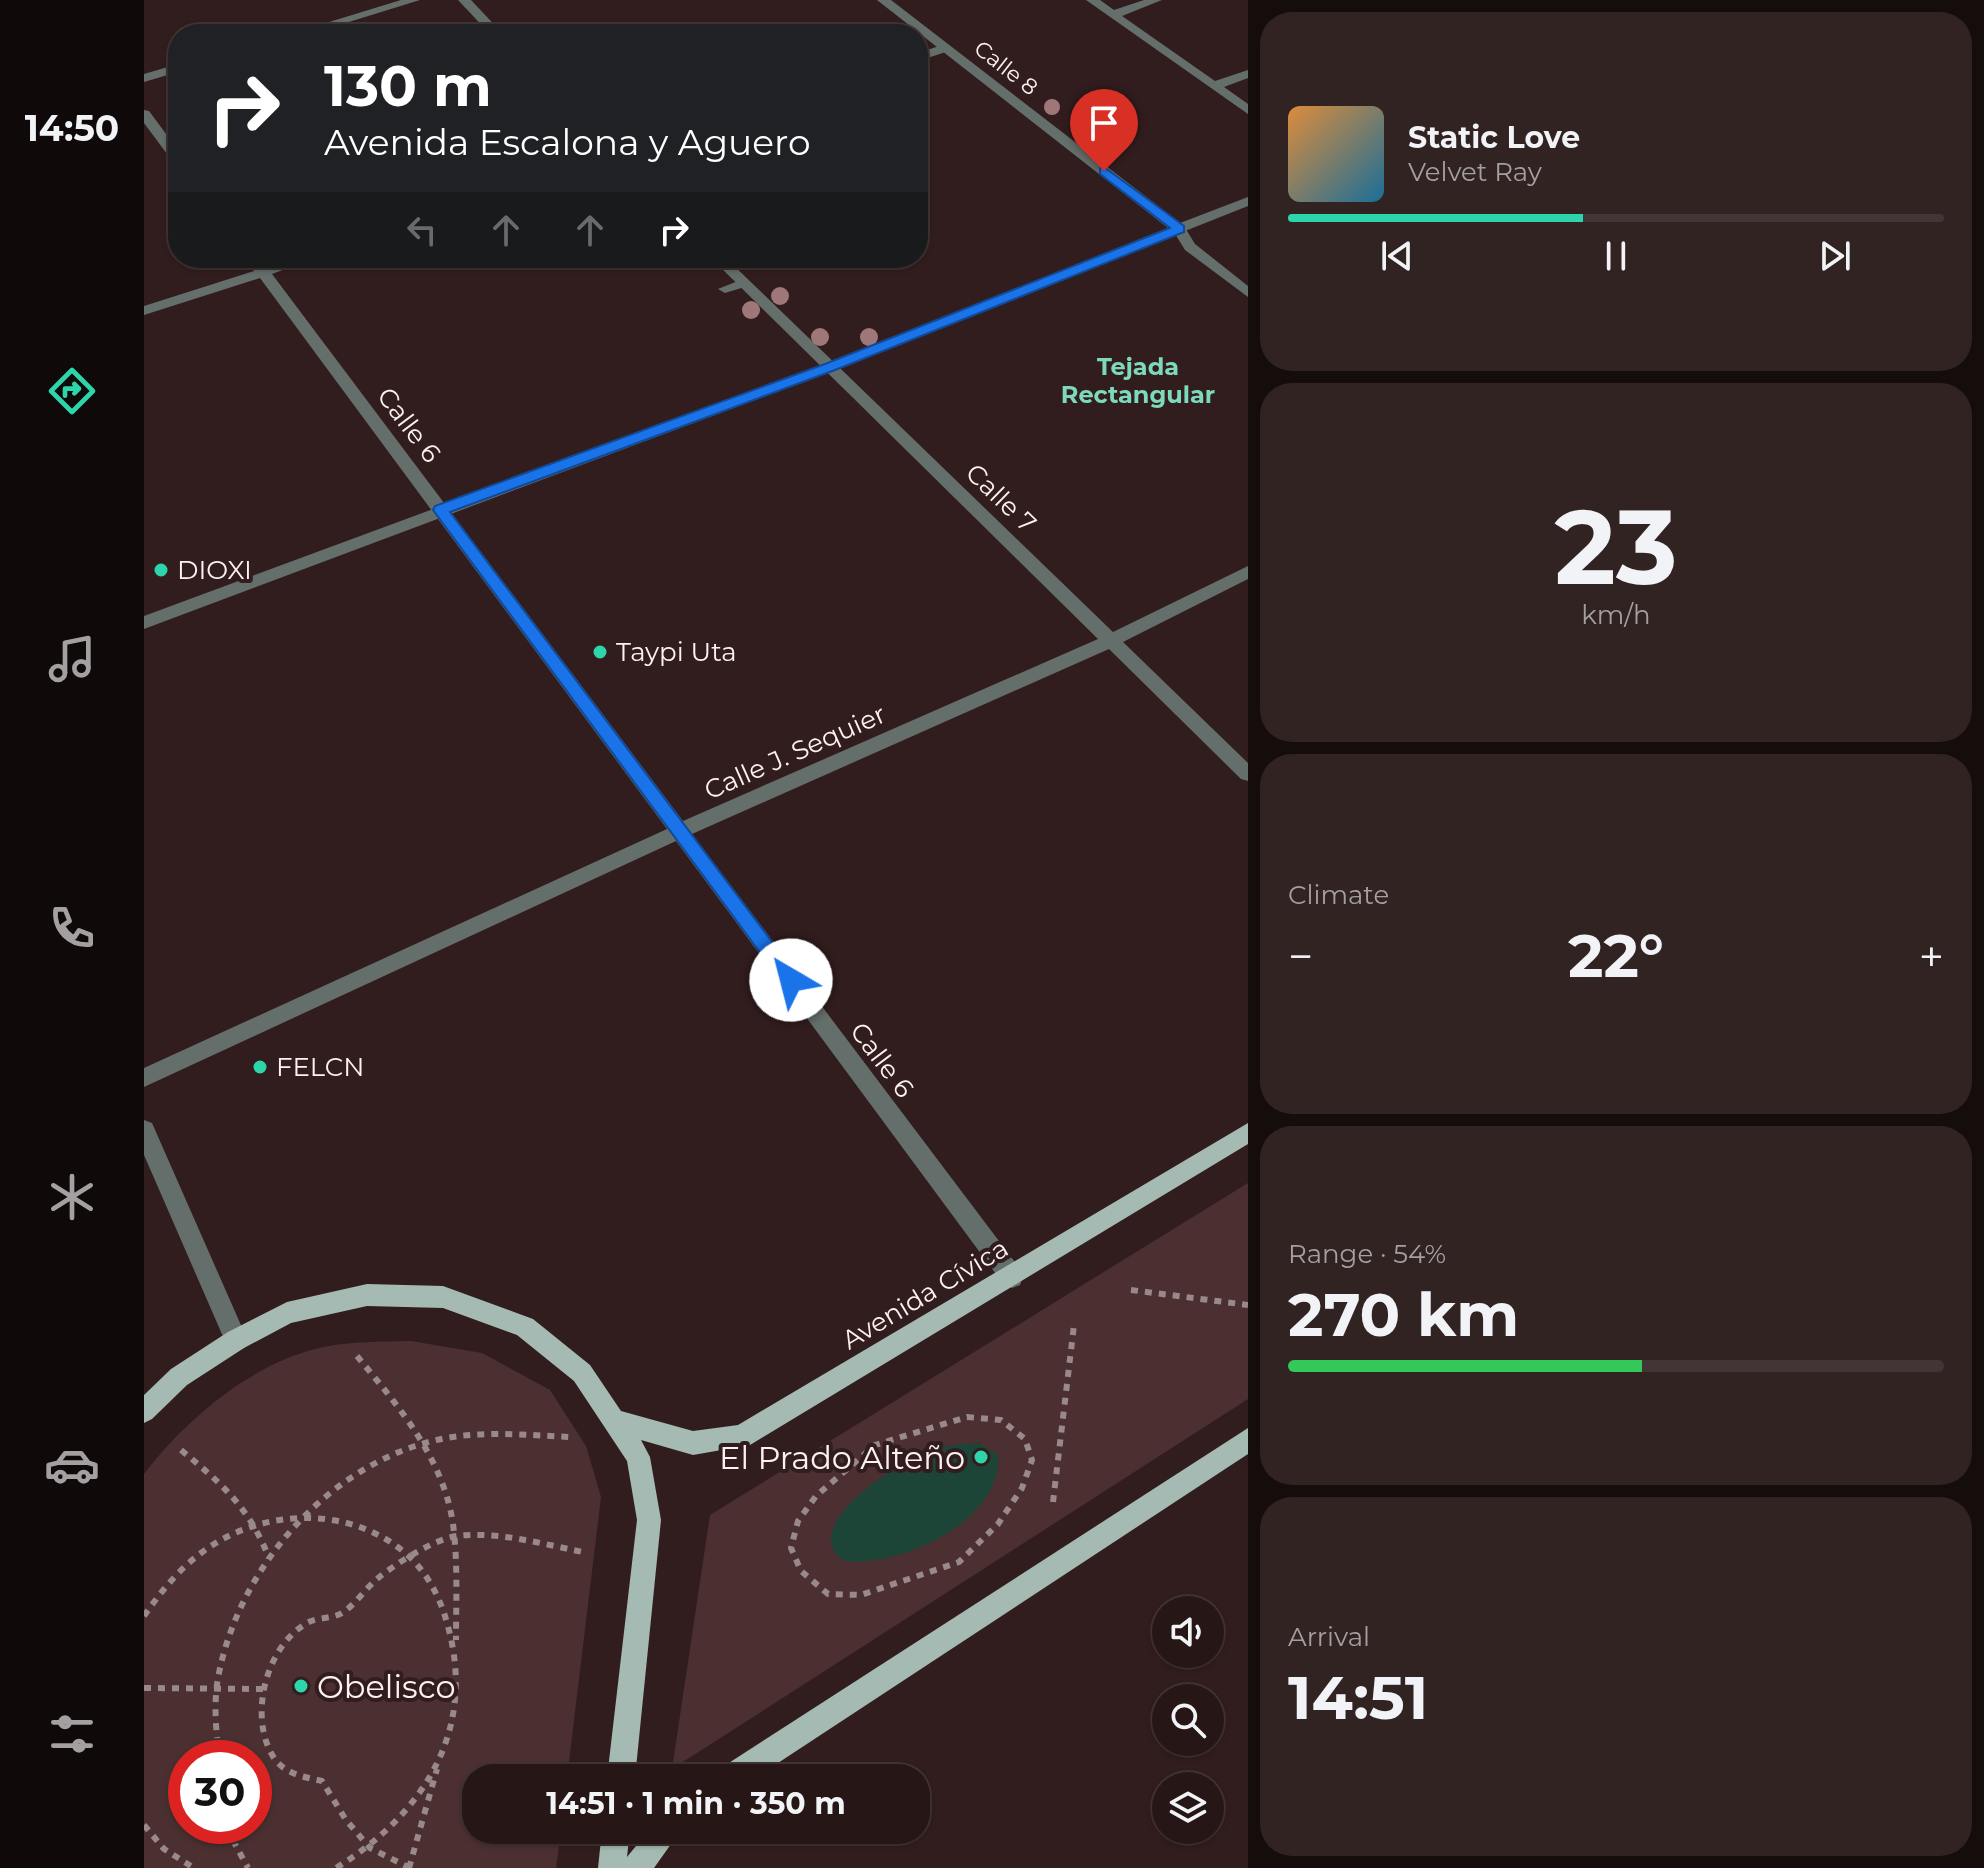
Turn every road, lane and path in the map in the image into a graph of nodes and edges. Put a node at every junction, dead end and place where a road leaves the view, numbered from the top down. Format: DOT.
graph roads {
  1 [pos="414,0"];
  2 [pos="464,0"];
  3 [pos="883,0"];
  4 [pos="1092,0"];
  5 [pos="1156,0"];
  6 [pos="1112,15"];
  7 [pos="331,24"];
  8 [pos="487,24"];
  9 [pos="914,24"];
  10 [pos="928,35"];
  11 [pos="945,48"];
  12 [pos="928,54"];
  13 [pos="168,71"];
  14 [pos="1248,74"];
  15 [pos="144,78"];
  16 [pos="1214,86"];
  17 [pos="1248,110"];
  18 [pos="144,114"];
  19 [pos="168,146"];
  20 [pos="1248,201"];
  21 [pos="1179,229"];
  22 [pos="250,268"];
  23 [pos="259,268"];
  24 [pos="728,268"];
  25 [pos="743,283"];
  26 [pos="725,289"];
  27 [pos="1248,293"];
  28 [pos="144,311"];
  29 [pos="830,367"];
  30 [pos="440,510"];
  31 [pos="1248,572"];
  32 [pos="144,623"];
  33 [pos="1110,641"];
  34 [pos="1248,774"];
  35 [pos="680,831"];
  36 [pos="144,1078"];
  37 [pos="144,1130"];
  38 [pos="1248,1133"];
  39 [pos="1012,1277"];
  40 [pos="1131,1290"];
  41 [pos="1248,1305"];
  42 [pos="1074,1325"];
  43 [pos="236,1340"];
  44 [pos="357,1356"];
  45 [pos="144,1411"];
  46 [pos="616,1421"];
  47 [pos="571,1437"];
  48 [pos="1248,1440"];
  49 [pos="423,1443"];
  50 [pos="875,1445"];
  51 [pos="181,1450"];
  52 [pos="1053,1502"];
  53 [pos="308,1515"];
  54 [pos="256,1523"];
  55 [pos="454,1536"];
  56 [pos="583,1552"];
  57 [pos="410,1556"];
  58 [pos="269,1558"];
  59 [pos="144,1616"];
  60 [pos="456,1645"];
  61 [pos="144,1688"];
  62 [pos="263,1689"];
  63 [pos="218,1690"];
  64 [pos="217,1740"];
  65 [pos="440,1759"];
  66 [pos="623,1764"];
  67 [pos="752,1764"];
  68 [pos="144,1825"];
  69 [pos="235,1844"];
  70 [pos="615,1844"];
  71 [pos="656,1844"];
  72 [pos="370,1848"];
  73 [pos="194,1868"];
  74 [pos="248,1868"];
  75 [pos="336,1868"];
  76 [pos="409,1868"];
  77 [pos="612,1868"];
  78 [pos="636,1868"];
  1 -- 7 [label="street"];
  2 -- 8 [label="street"];
  3 -- 9 [label="street, Calle 8"];
  4 -- 6 [label="street"];
  5 -- 6 [label="street"];
  6 -- 16 [label="street"];
  10 -- 11 [label="street, Calle 8"];
  11 -- 12 [label="street"];
  11 -- 21 [label="street, Calle 8"];
  13 -- 15 [label="street"];
  14 -- 16 [label="street"];
  16 -- 17 [label="street"];
  18 -- 19 [label="street"];
  20 -- 21 [label="street"];
  21 -- 27 [label="street, Calle 8"];
  21 -- 29 [label="street"];
  22 -- 28 [label="street"];
  23 -- 30 [label="street, Calle 6"];
  24 -- 25 [label="street, Calle 7"];
  25 -- 26 [label="street"];
  25 -- 29 [label="street, Calle 7"];
  29 -- 30 [label="street"];
  29 -- 33 [label="street, Calle 7"];
  30 -- 32 [label="street"];
  30 -- 35 [label="street, Calle 6"];
  31 -- 33 [label="street, Calle J. Sequier"];
  33 -- 34 [label="street, Calle 7"];
  33 -- 35 [label="street, Calle J. Sequier"];
  35 -- 36 [label="street, Calle J. Sequier"];
  35 -- 39 [label="street, Calle 6"];
  37 -- 43 [label="street"];
  38 -- 39 [label="main road, Avenida Cívica"];
  39 -- 46 [label="main road, Avenida Cívica"];
  40 -- 41 [label="path"];
  42 -- 52 [label="path"];
  43 -- 45 [label="main road"];
  43 -- 46 [label="main road"];
  44 -- 49 [label="path"];
  46 -- 66 [label="main road"];
  47 -- 49 [label="path"];
  48 -- 67 [label="main road"];
  49 -- 53 [label="path"];
  49 -- 55 [label="path"];
  50 -- 50 [label="path"];
  51 -- 54 [label="path"];
  53 -- 54 [label="path"];
  53 -- 57 [label="path"];
  53 -- 58 [label="path"];
  54 -- 58 [label="path"];
  54 -- 59 [label="path"];
  55 -- 56 [label="path"];
  55 -- 57 [label="path"];
  55 -- 60 [label="path"];
  57 -- 60 [label="path"];
  57 -- 62 [label="path"];
  58 -- 63 [label="path"];
  60 -- 65 [label="path"];
  61 -- 63 [label="path"];
  62 -- 63 [label="path"];
  62 -- 72 [label="path"];
  63 -- 64 [label="path"];
  65 -- 72 [label="path"];
  65 -- 76 [label="path"];
  68 -- 73 [label="path"];
  69 -- 74 [label="path"];
  70 -- 77 [label="main road"];
  71 -- 78 [label="main road"];
  72 -- 75 [label="path"];
  72 -- 76 [label="path"];
}
